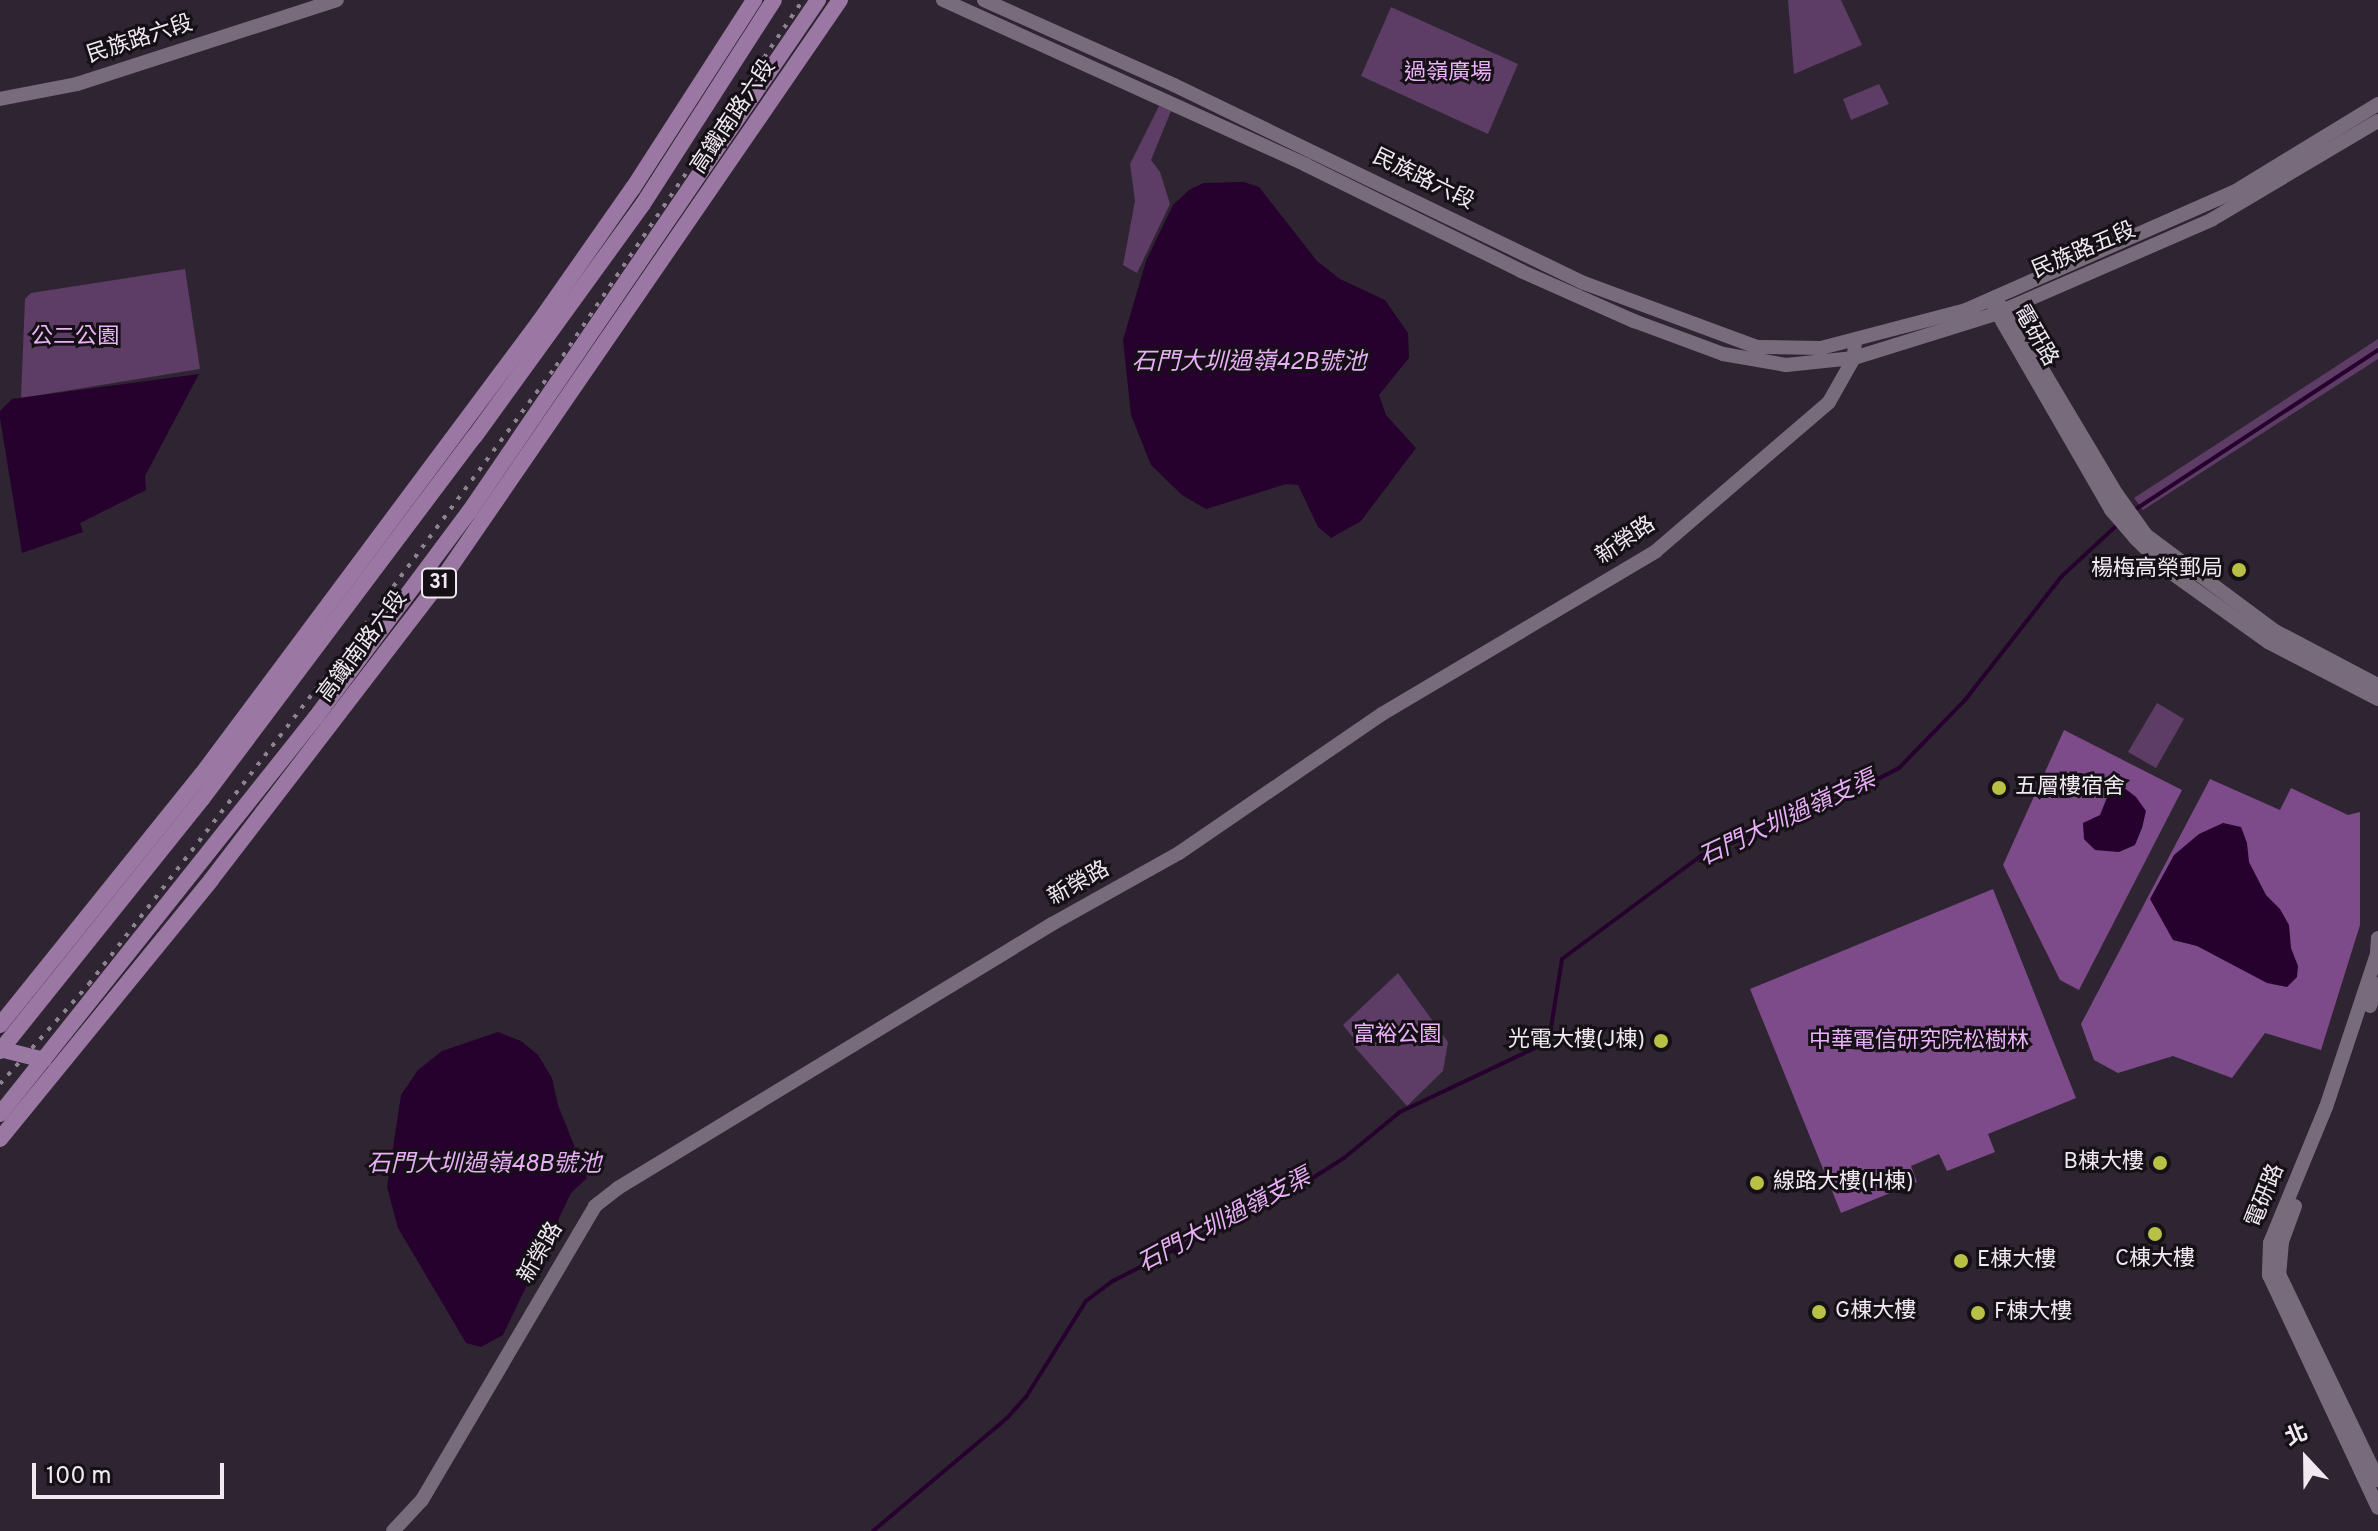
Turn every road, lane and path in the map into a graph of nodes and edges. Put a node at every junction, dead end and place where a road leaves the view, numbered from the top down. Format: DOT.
graph roads {
  1 [pos="337,0"];
  2 [pos="774,0"];
  3 [pos="818,0"];
  4 [pos="840,0"];
  5 [pos="943,0"];
  6 [pos="984,0"];
  7 [pos="750,3"];
  8 [pos="0,99"];
  9 [pos="2378,104"];
  10 [pos="2378,121"];
  11 [pos="1998,307"];
  12 [pos="1855,341"];
  13 [pos="1854,358"];
  14 [pos="1786,365"];
  15 [pos="417,487"];
  16 [pos="469,512"];
  17 [pos="384,558"];
  18 [pos="447,572"];
  19 [pos="2378,685"];
  20 [pos="2378,699"];
  21 [pos="2378,938"];
  22 [pos="2378,984"];
  23 [pos="0,1025"];
  24 [pos="0,1050"];
  25 [pos="44,1060"];
  26 [pos="0,1114"];
  27 [pos="0,1139"];
  28 [pos="2378,1480"];
  29 [pos="2378,1508"];
  30 [pos="393,1531"];
  1 -- 8 [label="street, 民族路六段"];
  2 -- 17 [label="main road, 高鐵南路六段"];
  3 -- 16 [label="main road, 高鐵南路六段 / 31"];
  4 -- 18 [label="main road, 高鐵南路六段 / 31"];
  5 -- 14 [label="street, 民族路六段"];
  6 -- 12 [label="street, 民族路六段"];
  7 -- 15 [label="main road, 高鐵南路六段"];
  9 -- 11 [label="street, 民族路五段"];
  10 -- 11 [label="street, 民族路五段"];
  11 -- 12 [label="street, 民族路五段"];
  11 -- 13 [label="street, 民族路五段"];
  11 -- 19 [label="street, 電研路"];
  11 -- 20 [label="street, 電研路"];
  12 -- 13 [label="street, 新榮路"];
  13 -- 14 [label="street, 民族路五段"];
  13 -- 30 [label="street, 新榮路"];
  15 -- 17 [label="main road"];
  15 -- 23 [label="main road, 高鐵南路六段"];
  16 -- 18 [label="main road"];
  16 -- 25 [label="main road, 高鐵南路六段 / 31"];
  17 -- 24 [label="main road, 高鐵南路六段"];
  18 -- 27 [label="main road, 高鐵南路六段 / 31"];
  21 -- 29 [label="street, 電研路"];
  22 -- 28 [label="street, 電研路"];
  24 -- 25 [label="main road"];
  25 -- 26 [label="main road, 高鐵南路六段 / 31"];
}
